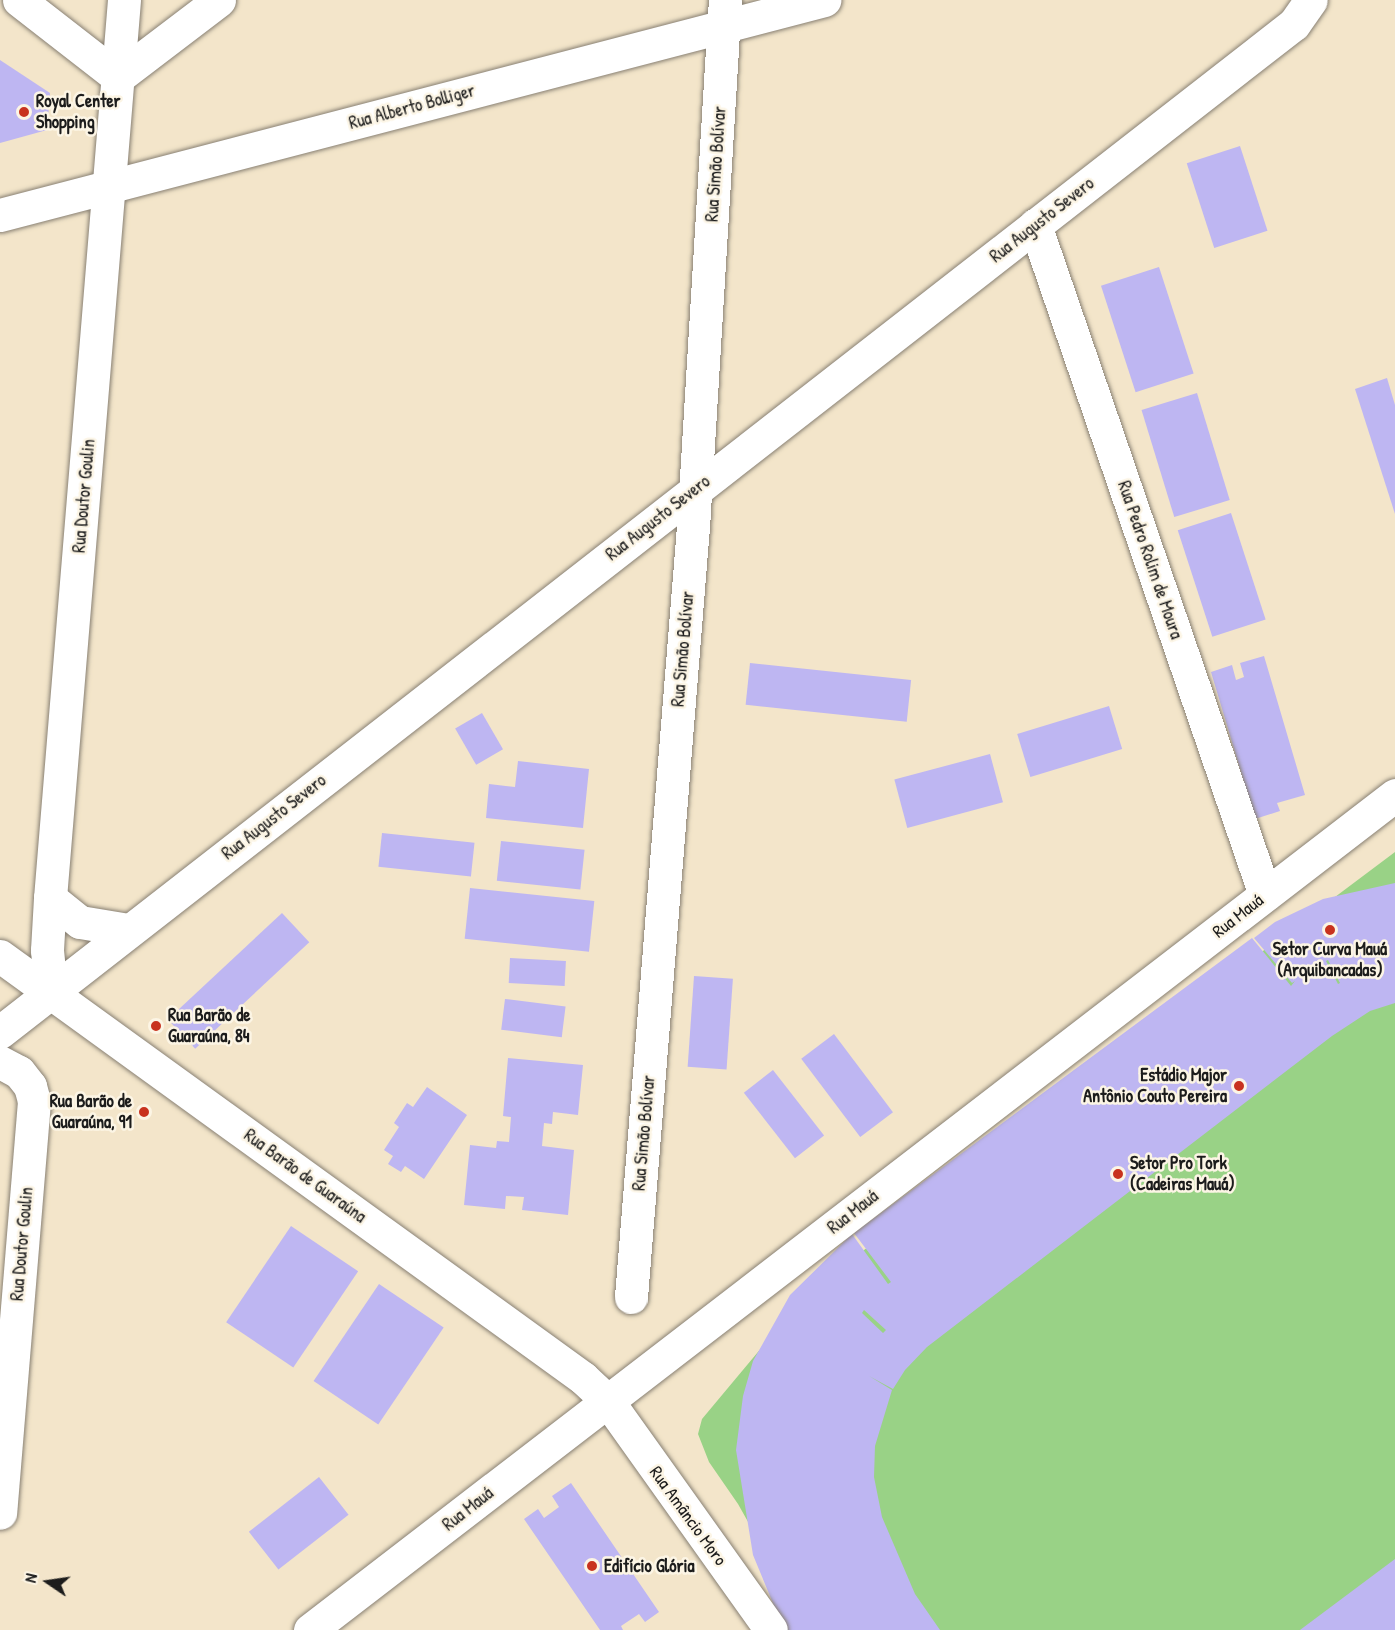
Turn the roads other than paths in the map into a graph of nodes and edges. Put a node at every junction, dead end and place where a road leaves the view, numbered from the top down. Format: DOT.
graph roads {
  1 [pos="19,0"];
  2 [pos="124,0"];
  3 [pos="219,0"];
  4 [pos="824,0"];
  5 [pos="1311,0"];
  6 [pos="725,13"];
  7 [pos="118,77"];
  8 [pos="110,186"];
  9 [pos="0,215"];
  10 [pos="1035,225"];
  11 [pos="696,489"];
  12 [pos="1391,800"];
  13 [pos="1265,895"];
  14 [pos="50,898"];
  15 [pos="128,930"];
  16 [pos="0,956"];
  17 [pos="51,991"];
  18 [pos="0,1032"];
  19 [pos="0,1062"];
  20 [pos="631,1297"];
  21 [pos="607,1400"];
  22 [pos="0,1513"];
  23 [pos="310,1630"];
  24 [pos="771,1630"];
  1 -- 7 [label="street"];
  2 -- 7 [label="street, Rua Doutor Goulin"];
  3 -- 7 [label="street"];
  4 -- 6 [label="street, Rua Alberto Bolliger"];
  5 -- 10 [label="street, Rua Augusto Severo"];
  6 -- 8 [label="street, Rua Alberto Bolliger"];
  6 -- 11 [label="street, Rua Simão Bolívar"];
  7 -- 8 [label="street, Rua Doutor Goulin"];
  8 -- 9 [label="street, Rua Alberto Bolliger"];
  8 -- 14 [label="street, Rua Doutor Goulin"];
  10 -- 11 [label="street, Rua Augusto Severo"];
  10 -- 13 [label="street, Rua Pedro Rolim de Moura"];
  11 -- 15 [label="street, Rua Augusto Severo"];
  11 -- 20 [label="street, Rua Simão Bolívar"];
  12 -- 13 [label="street, Rua Mauá"];
  13 -- 21 [label="street, Rua Mauá"];
  14 -- 15 [label="street"];
  14 -- 17 [label="street, Rua Doutor Goulin"];
  15 -- 17 [label="street, Rua Augusto Severo"];
  16 -- 17 [label="street, Rua Barão de Guaraúna"];
  17 -- 18 [label="street, Rua Augusto Severo"];
  17 -- 21 [label="street, Rua Barão de Guaraúna"];
  19 -- 22 [label="street, Rua Doutor Goulin"];
  21 -- 23 [label="street, Rua Mauá"];
  21 -- 24 [label="street, Rua Amâncio Moro"];
}
